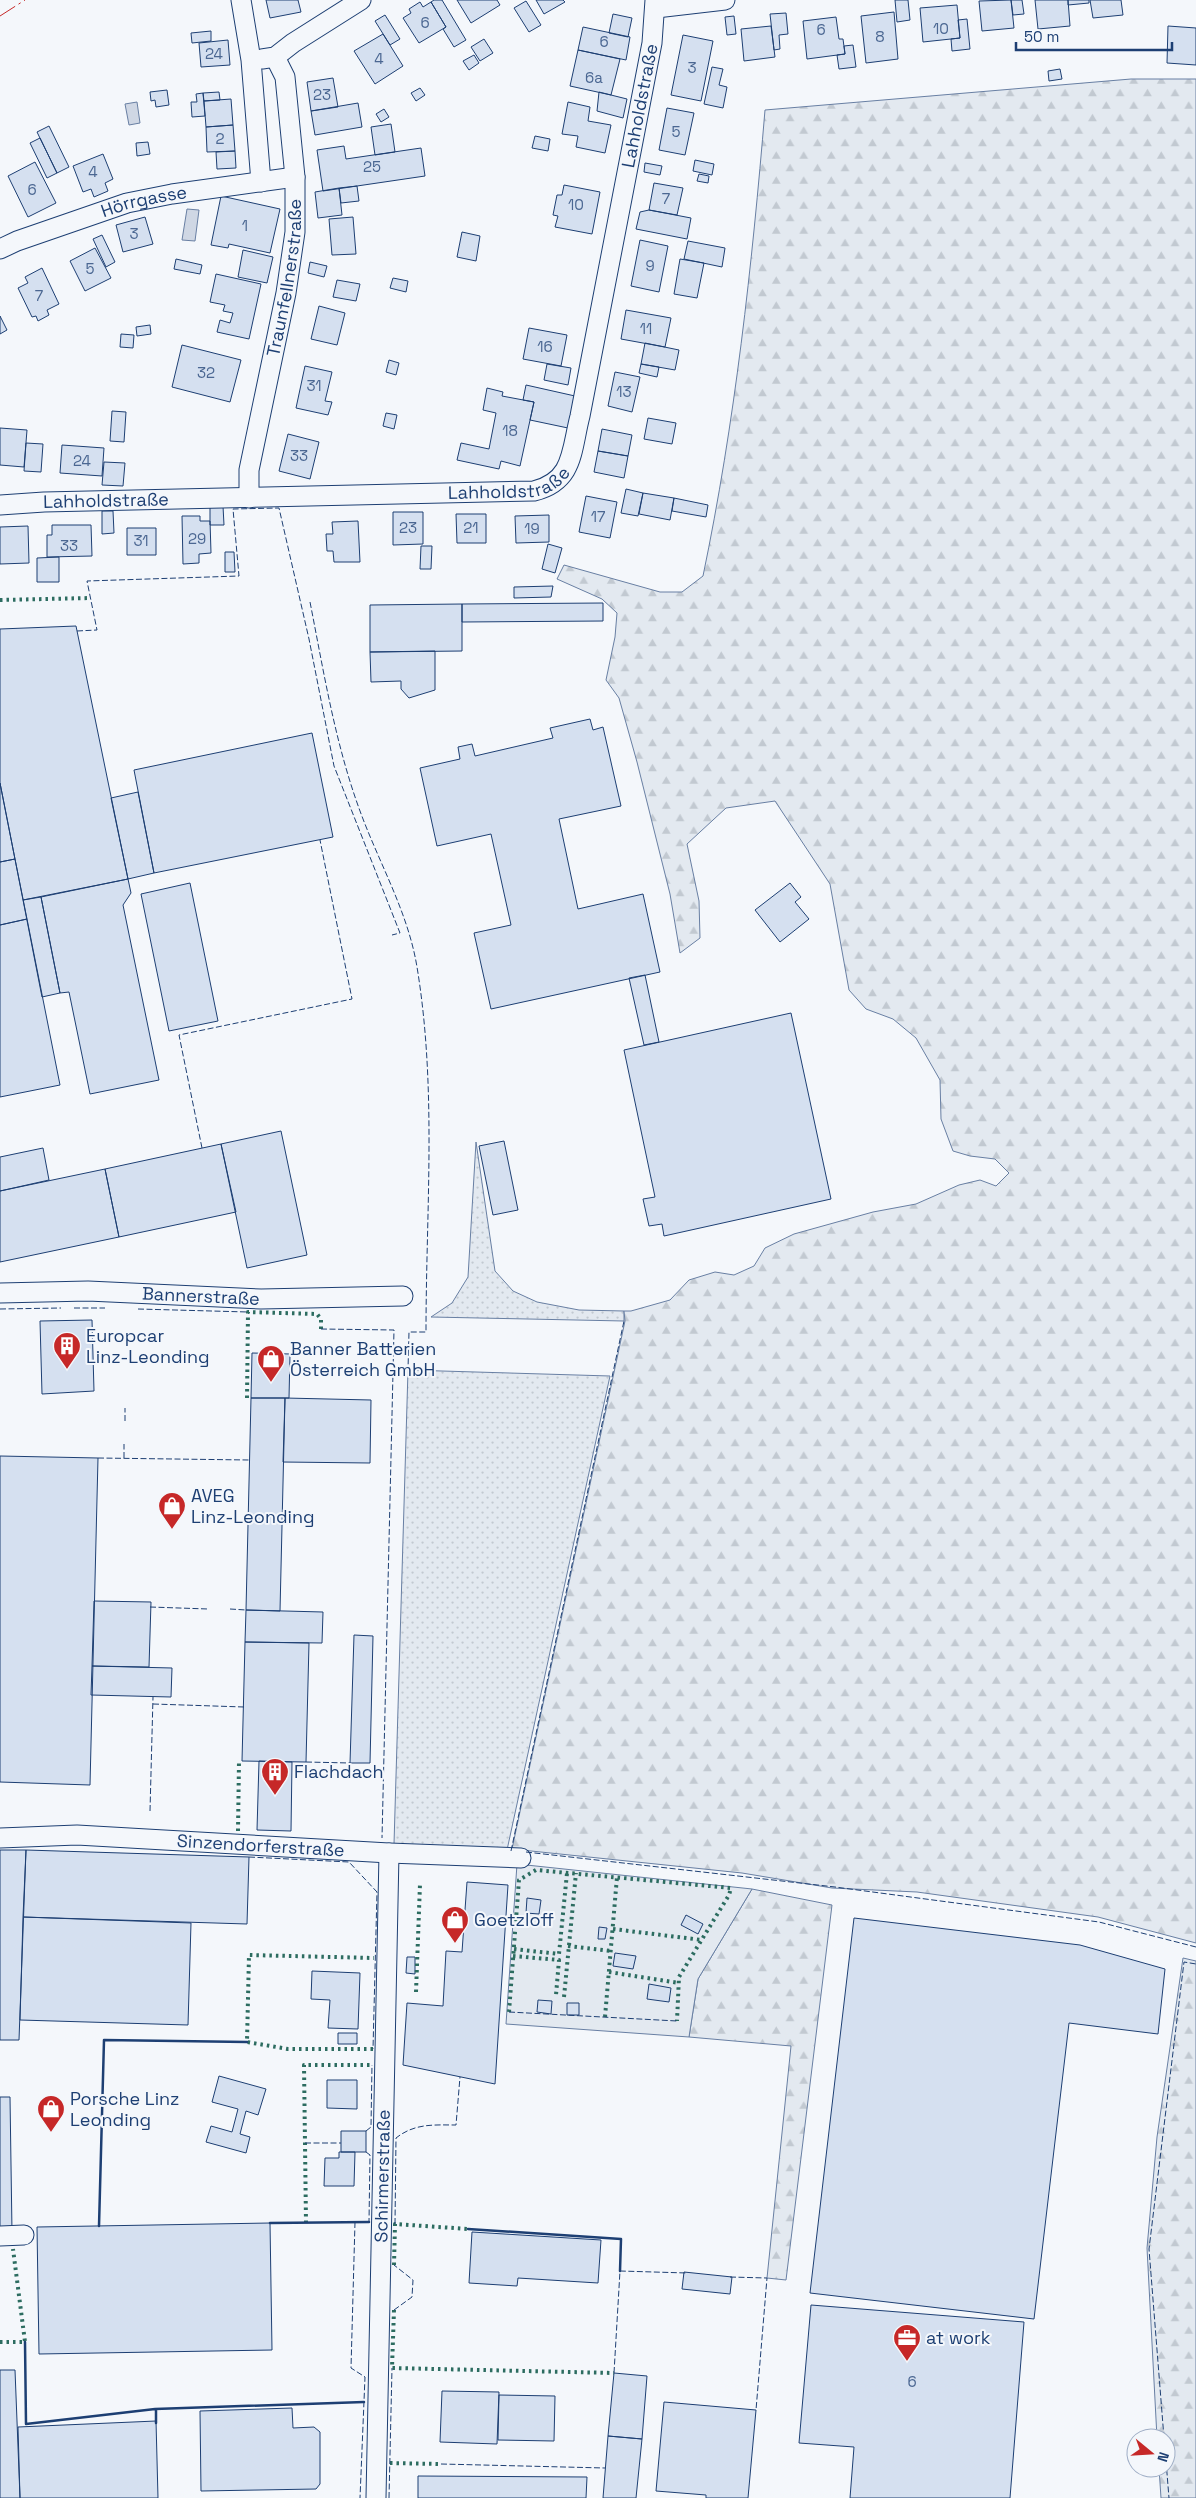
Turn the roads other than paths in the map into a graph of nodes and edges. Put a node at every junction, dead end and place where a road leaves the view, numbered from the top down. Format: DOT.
graph roads {
  1 [pos="241,0"];
  2 [pos="361,0"];
  3 [pos="725,0"];
  4 [pos="656,4"];
  5 [pos="275,57"];
  6 [pos="251,60"];
  7 [pos="295,177"];
  8 [pos="261,182"];
  9 [pos="0,249"];
  10 [pos="250,498"];
  11 [pos="0,505"];
  12 [pos="0,1292"];
  13 [pos="403,1296"];
  14 [pos="0,1838"];
  15 [pos="389,1853"];
  16 [pos="521,1858"];
  17 [pos="24,2235"];
  18 [pos="0,2236"];
  19 [pos="376,2498"];
  1 -- 6 [label="street"];
  2 -- 5 [label="street"];
  3 -- 4 [label="street"];
  4 -- 10 [label="street, Lahholdstraße"];
  5 -- 6 [label="street"];
  5 -- 7 [label="street, Traunfellnerstraße"];
  6 -- 8 [label="street"];
  7 -- 8 [label="street, Hörrgasse"];
  7 -- 10 [label="street, Traunfellnerstraße"];
  8 -- 9 [label="street, Hörrgasse"];
  10 -- 11 [label="street, Lahholdstraße"];
  12 -- 13 [label="street, Bannerstraße"];
  14 -- 15 [label="street, Sinzendorferstraße"];
  15 -- 16 [label="street, Sinzendorferstraße"];
  15 -- 19 [label="street, Schirmerstraße"];
  17 -- 18 [label="street"];
}
